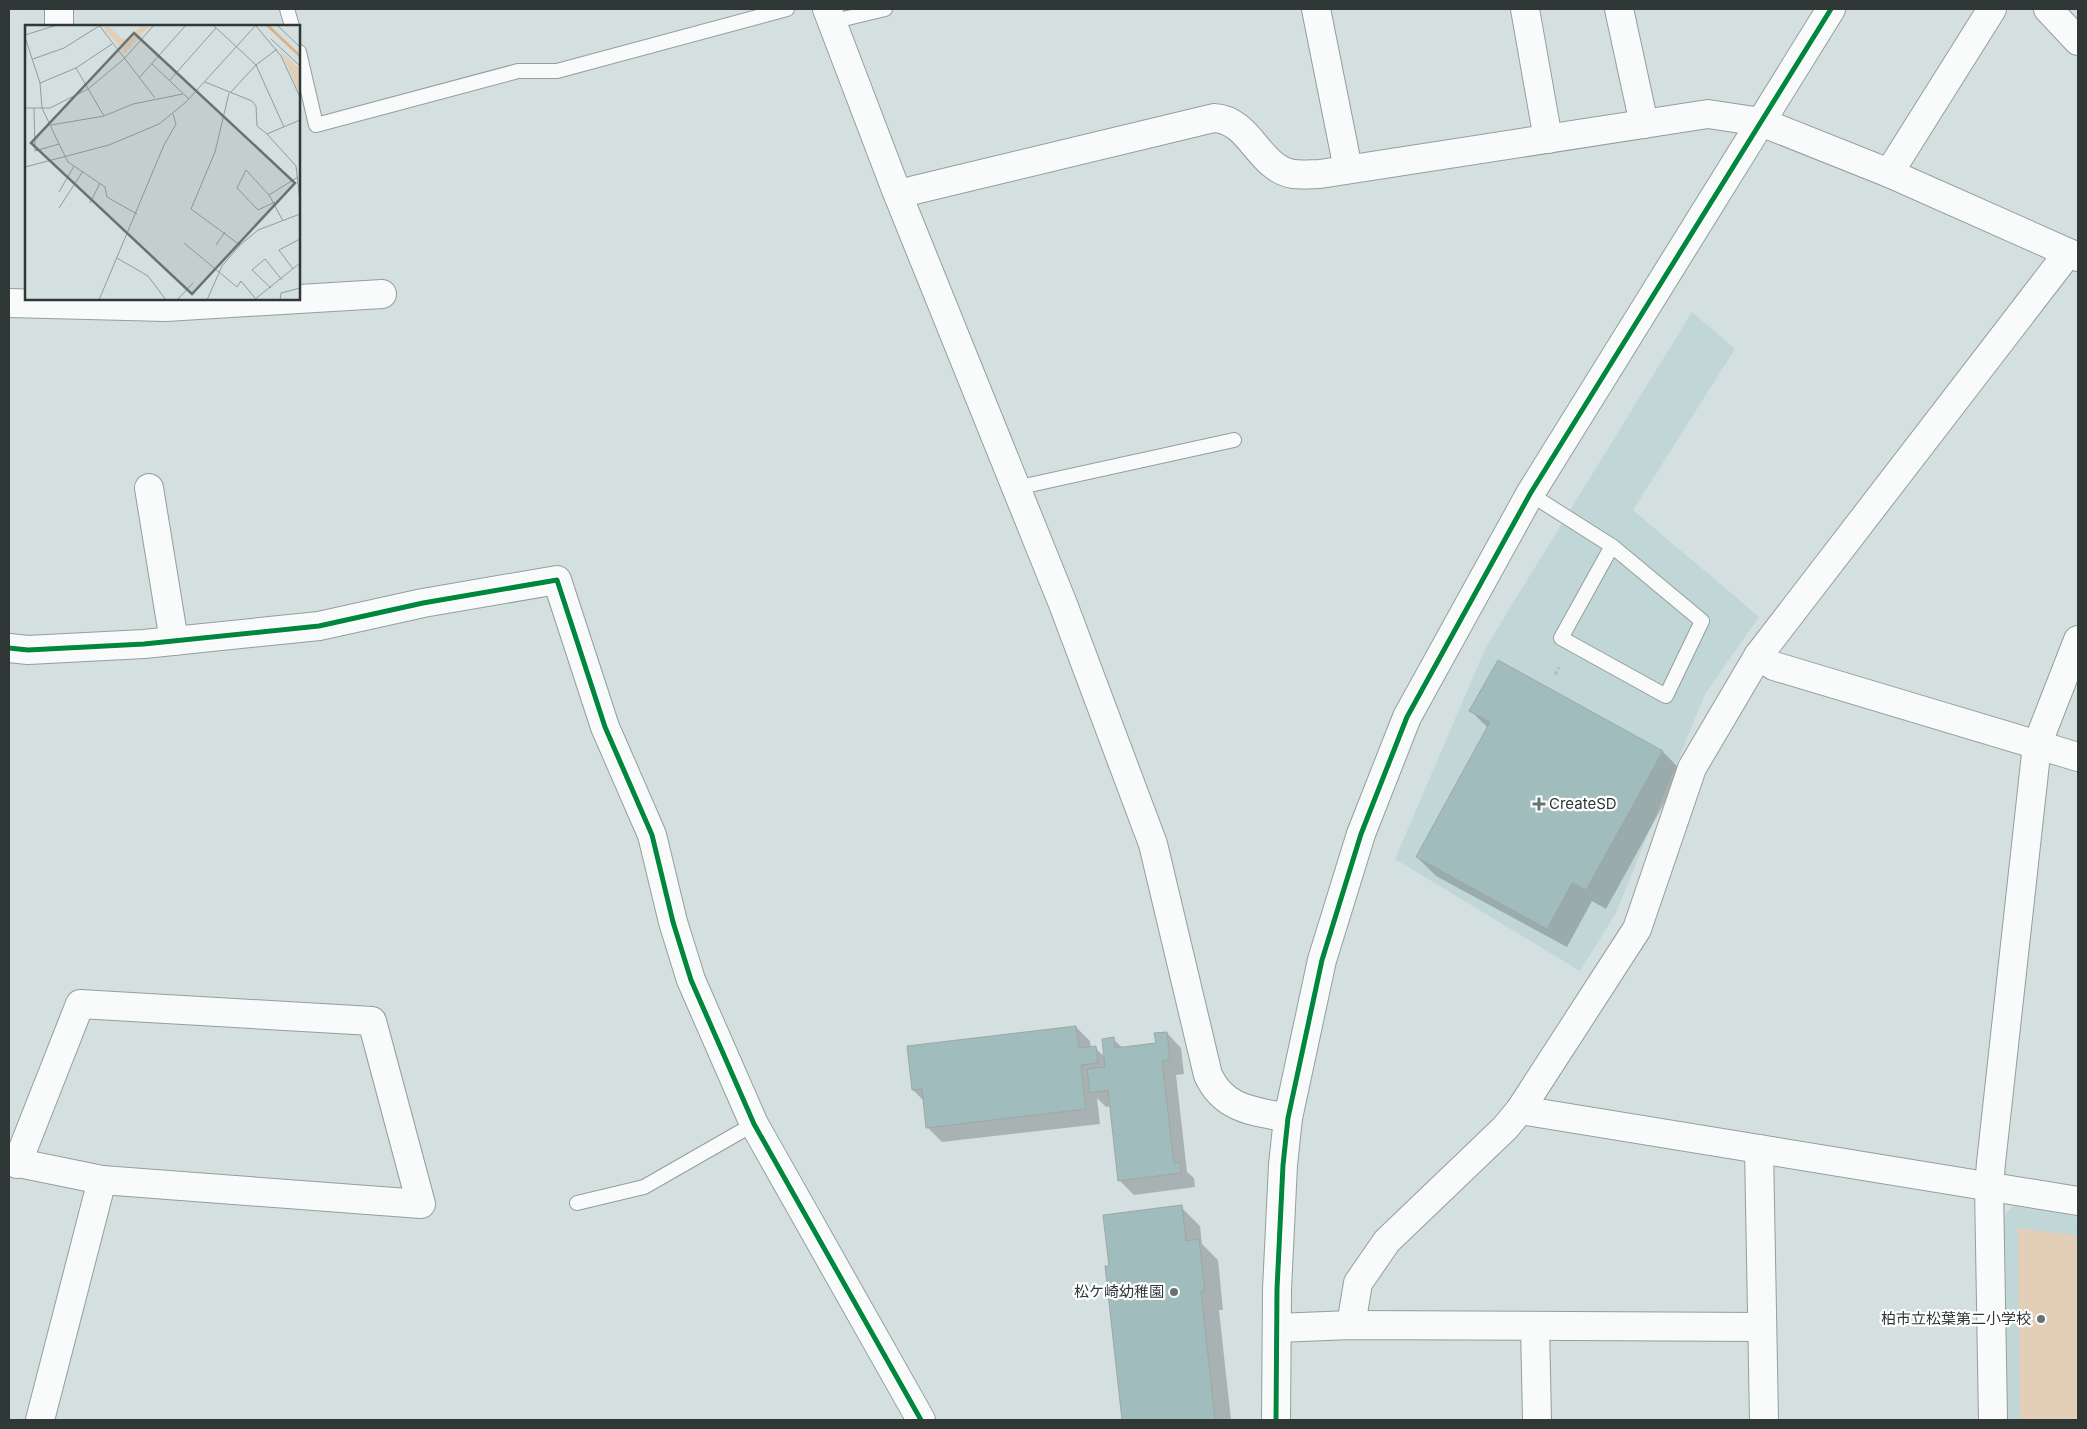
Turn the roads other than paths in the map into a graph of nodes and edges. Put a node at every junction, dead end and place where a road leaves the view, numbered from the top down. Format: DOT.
graph roads {
  1 [pos="60,9"];
  2 [pos="287,9"];
  3 [pos="787,9"];
  4 [pos="885,9"];
  5 [pos="1316,9"];
  6 [pos="1525,9"];
  7 [pos="1619,9"];
  8 [pos="1831,9"];
  9 [pos="1992,9"];
  10 [pos="2048,9"];
  11 [pos="829,16"];
  12 [pos="58,25"];
  13 [pos="292,25"];
  14 [pos="2078,41"];
  15 [pos="300,56"];
  16 [pos="1761,122"];
  17 [pos="1644,124"];
  18 [pos="1548,139"];
  19 [pos="1348,169"];
  20 [pos="1889,172"];
  21 [pos="898,194"];
  22 [pos="2073,255"];
  23 [pos="382,294"];
  24 [pos="300,299"];
  25 [pos="282,300"];
  26 [pos="9,303"];
  27 [pos="1234,440"];
  28 [pos="149,488"];
  29 [pos="1016,488"];
  30 [pos="1530,494"];
  31 [pos="1612,546"];
  32 [pos="2078,640"];
  33 [pos="174,641"];
  34 [pos="9,648"];
  35 [pos="1758,656"];
  36 [pos="2037,745"];
  37 [pos="2078,757"];
  38 [pos="1520,1110"];
  39 [pos="1288,1118"];
  40 [pos="754,1124"];
  41 [pos="1759,1148"];
  42 [pos="13,1162"];
  43 [pos="102,1180"];
  44 [pos="1989,1187"];
  45 [pos="2078,1201"];
  46 [pos="577,1203"];
  47 [pos="1351,1325"];
  48 [pos="1536,1327"];
  49 [pos="1762,1327"];
  50 [pos="1277,1328"];
  51 [pos="40,1420"];
  52 [pos="921,1420"];
  53 [pos="1276,1420"];
  54 [pos="1537,1420"];
  55 [pos="1764,1420"];
  56 [pos="1993,1420"];
  1 -- 12 [label="street"];
  2 -- 13 [label="lane"];
  3 -- 15 [label="lane"];
  4 -- 11 [label="lane"];
  5 -- 19 [label="street"];
  6 -- 18 [label="street"];
  7 -- 17 [label="street"];
  8 -- 16 [label="street"];
  9 -- 20 [label="street"];
  10 -- 14 [label="street"];
  11 -- 21 [label="street"];
  16 -- 17 [label="street"];
  16 -- 20 [label="street"];
  16 -- 30 [label="street"];
  17 -- 18 [label="street"];
  18 -- 19 [label="street"];
  19 -- 21 [label="street"];
  20 -- 22 [label="street"];
  21 -- 29 [label="street"];
  22 -- 35 [label="street"];
  23 -- 24 [label="street"];
  25 -- 26 [label="street"];
  27 -- 29 [label="lane"];
  28 -- 33 [label="street"];
  29 -- 39 [label="street"];
  30 -- 31 [label="lane"];
  30 -- 39 [label="street"];
  31 -- 31 [label="lane"];
  32 -- 36 [label="street"];
  33 -- 34 [label="street"];
  33 -- 40 [label="street"];
  35 -- 36 [label="street"];
  35 -- 38 [label="street"];
  36 -- 37 [label="street"];
  36 -- 44 [label="street"];
  38 -- 41 [label="street"];
  38 -- 47 [label="street"];
  39 -- 50 [label="street"];
  40 -- 46 [label="lane"];
  40 -- 52 [label="street"];
  41 -- 44 [label="street"];
  41 -- 49 [label="street"];
  42 -- 43 [label="street"];
  42 -- 43 [label="street"];
  43 -- 51 [label="street"];
  44 -- 45 [label="street"];
  44 -- 56 [label="street"];
  47 -- 48 [label="street"];
  47 -- 50 [label="street"];
  48 -- 49 [label="street"];
  48 -- 54 [label="street"];
  49 -- 55 [label="street"];
  50 -- 53 [label="street"];
}
